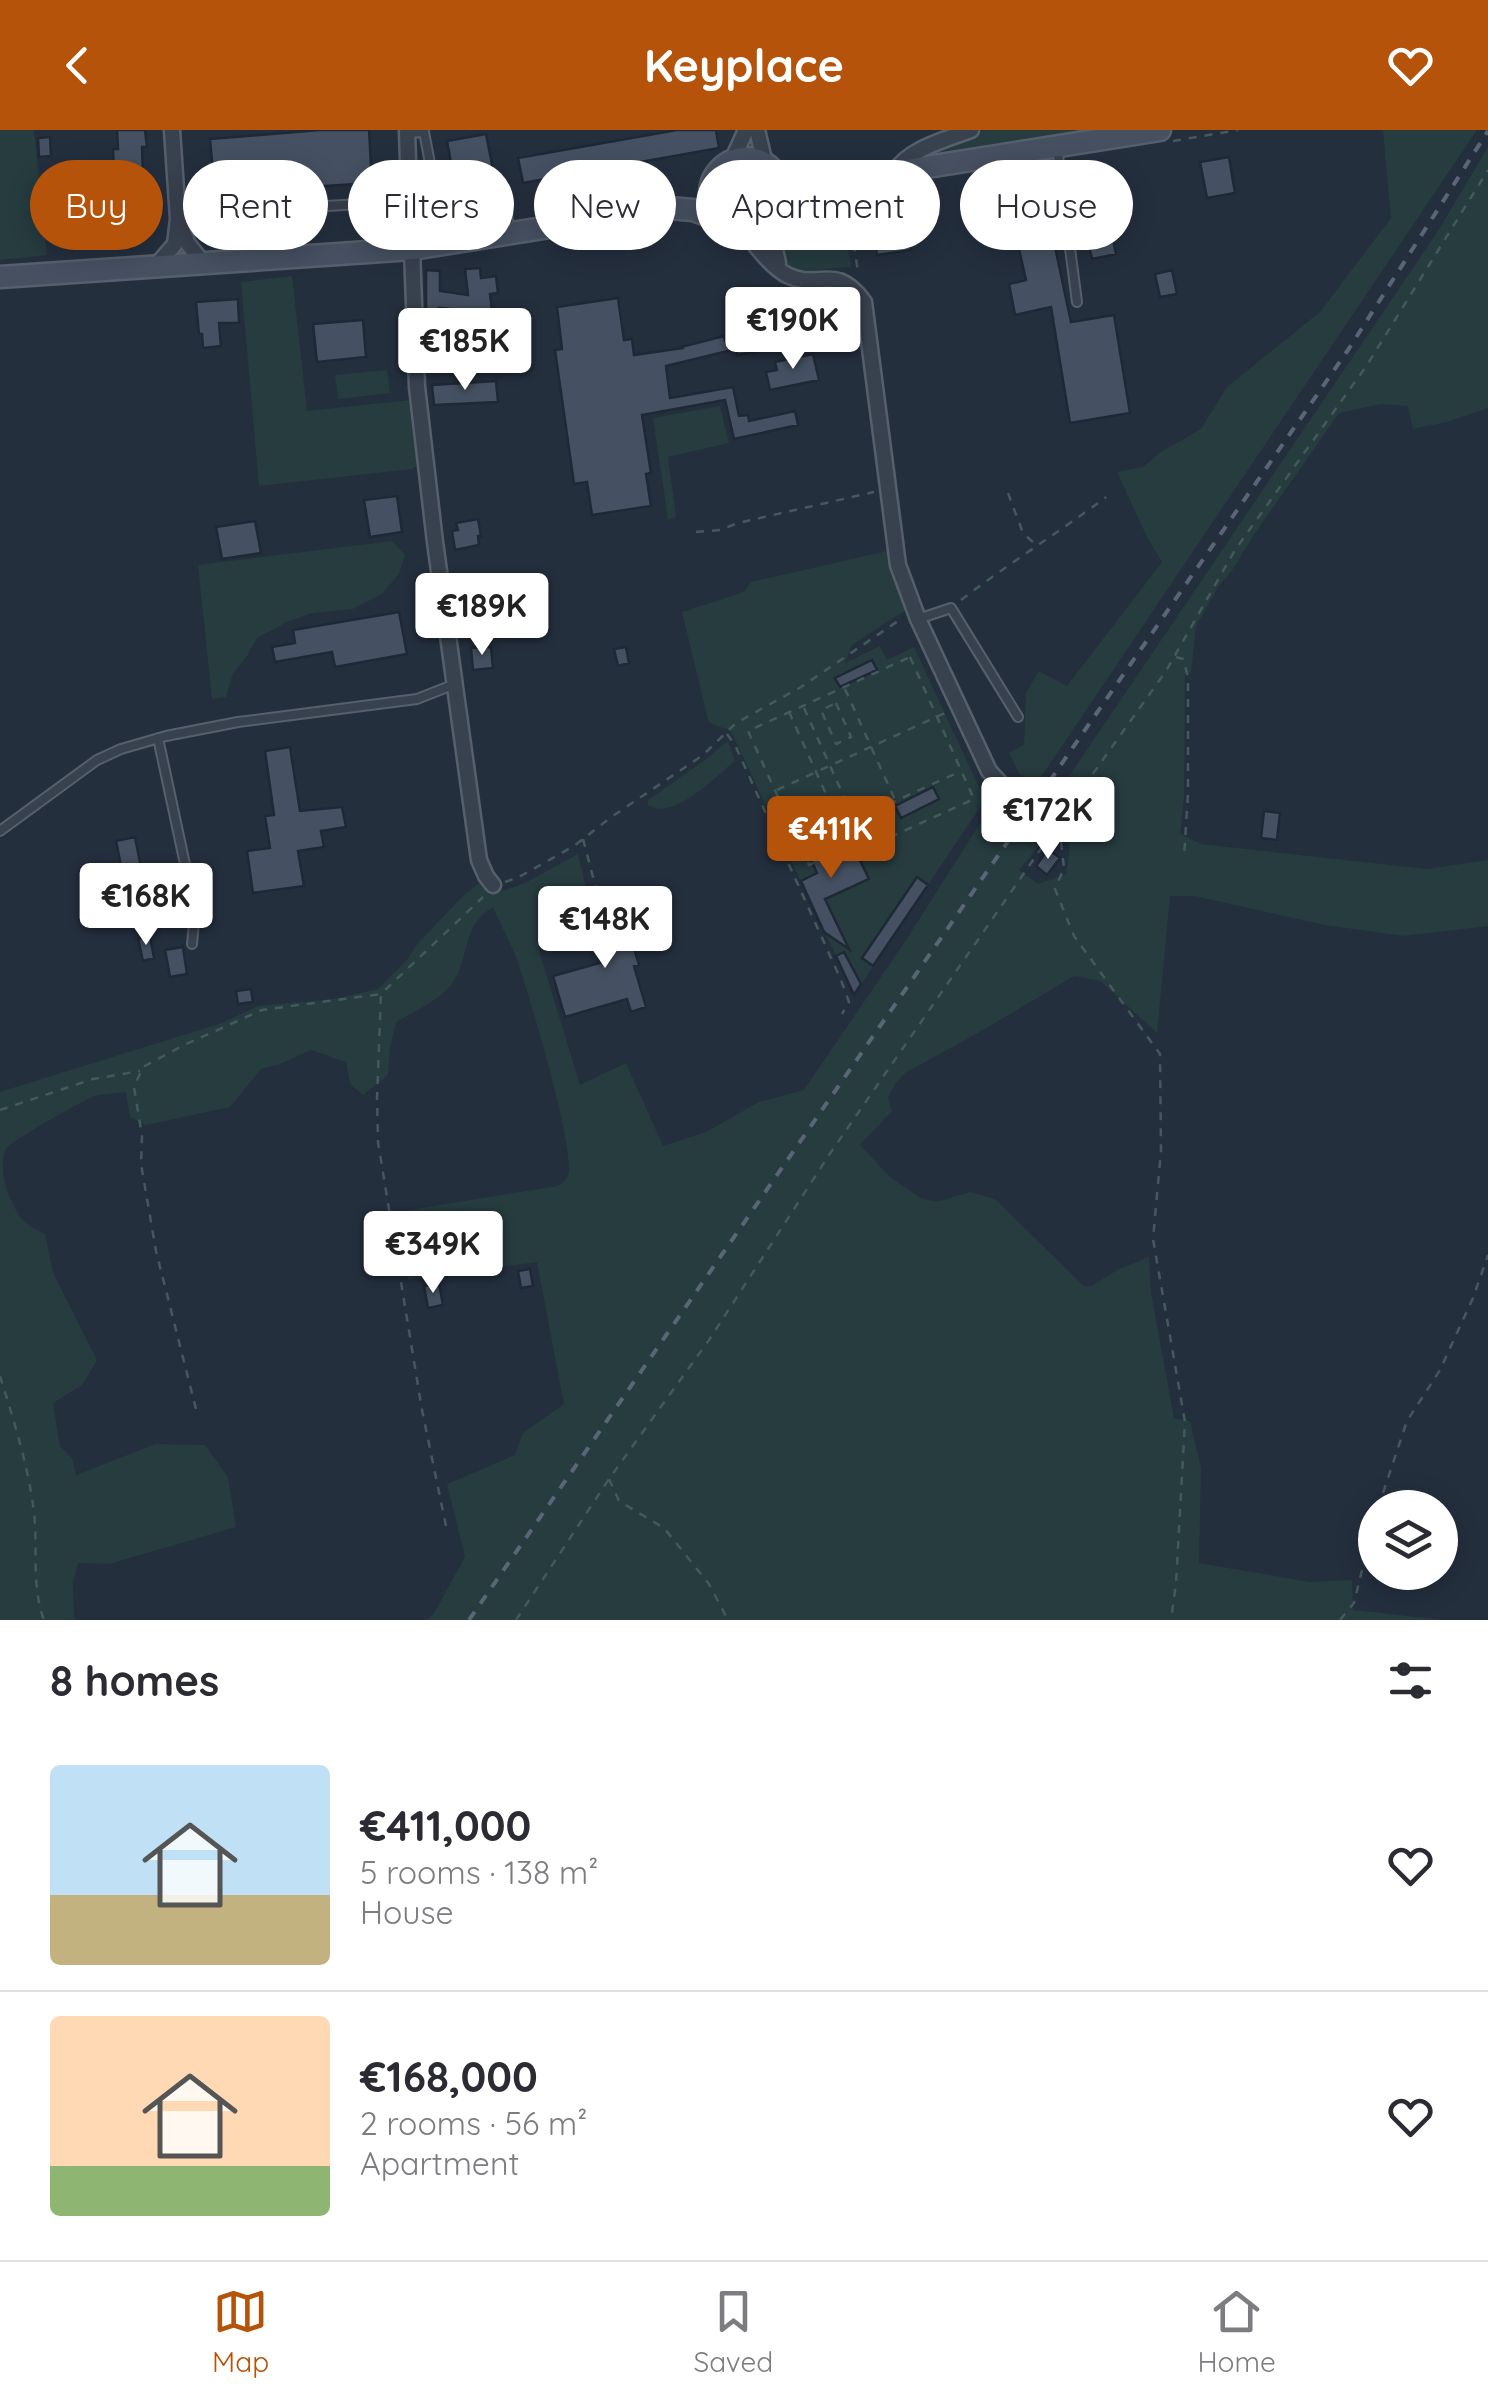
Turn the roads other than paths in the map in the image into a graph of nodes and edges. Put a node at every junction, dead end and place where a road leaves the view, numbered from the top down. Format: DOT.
graph roads {
  1 [pos="172,130"];
  2 [pos="746,130"];
  3 [pos="757,130"];
  4 [pos="971,130"];
  5 [pos="1160,130"];
  6 [pos="407,131"];
  7 [pos="1056,147"];
  8 [pos="408,160"];
  9 [pos="429,160"];
  10 [pos="732,160"];
  11 [pos="768,160"];
  12 [pos="905,160"];
  13 [pos="940,165"];
  14 [pos="348,205"];
  15 [pos="177,217"];
  16 [pos="384,250"];
  17 [pos="412,250"];
  18 [pos="761,250"];
  19 [pos="773,250"];
  20 [pos="203,263"];
  21 [pos="156,266"];
  22 [pos="779,269"];
  23 [pos="0,277"];
  24 [pos="1077,302"];
  25 [pos="916,616"];
  26 [pos="455,684"];
  27 [pos="1018,717"];
  28 [pos="158,738"];
  29 [pos="1056,826"];
  30 [pos="0,832"];
  31 [pos="494,885"];
  32 [pos="192,944"];
  1 -- 15 [label="street"];
  2 -- 10 [label="street"];
  3 -- 11 [label="street"];
  4 -- 12 [label="street"];
  5 -- 7 [label="street"];
  6 -- 8 [label="street"];
  6 -- 9 [label="lane"];
  7 -- 13 [label="street"];
  7 -- 24 [label="lane"];
  14 -- 15 [label="lane"];
  15 -- 20 [label="street"];
  15 -- 21 [label="street"];
  16 -- 20 [label="street"];
  17 -- 26 [label="street"];
  18 -- 22 [label="street"];
  19 -- 22 [label="street"];
  20 -- 21 [label="street"];
  21 -- 23 [label="street"];
  22 -- 25 [label="street"];
  25 -- 27 [label="lane"];
  25 -- 29 [label="street, bridge"];
  26 -- 28 [label="lane"];
  26 -- 31 [label="street"];
  28 -- 30 [label="lane"];
  28 -- 32 [label="lane"];
}
